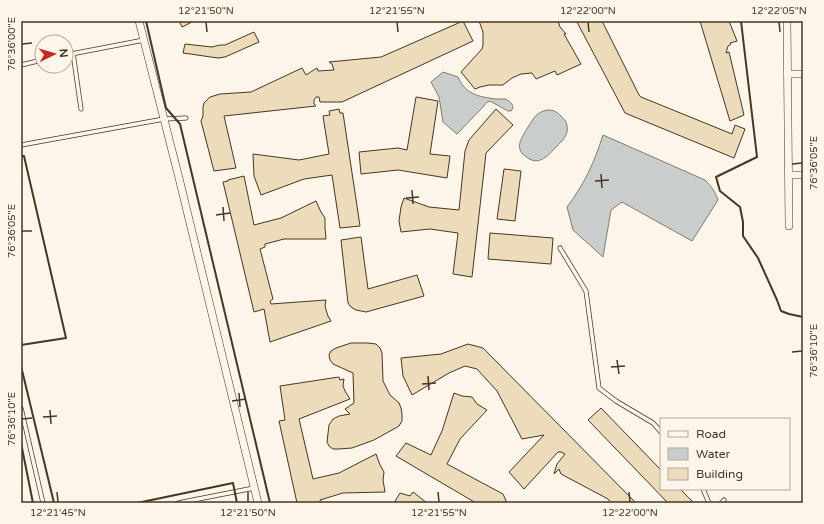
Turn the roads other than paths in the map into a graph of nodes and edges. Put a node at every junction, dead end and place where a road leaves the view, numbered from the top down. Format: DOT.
graph roads {
  1 [pos="139,21"];
  2 [pos="787,21"];
  3 [pos="144,40"];
  4 [pos="74,53"];
  5 [pos="74,61"];
  6 [pos="34,62"];
  7 [pos="21,65"];
  8 [pos="788,74"];
  9 [pos="803,74"];
  10 [pos="80,109"];
  11 [pos="186,118"];
  12 [pos="164,119"];
  13 [pos="21,145"];
  14 [pos="789,175"];
  15 [pos="803,175"];
  16 [pos="789,226"];
  17 [pos="560,248"];
  18 [pos="21,408"];
  19 [pos="23,421"];
  20 [pos="660,431"];
  21 [pos="254,488"];
  22 [pos="703,490"];
  23 [pos="43,503"];
  24 [pos="178,503"];
  25 [pos="258,503"];
  26 [pos="709,503"];
  1 -- 3 [label="street"];
  2 -- 8 [label="street"];
  3 -- 4 [label="lane"];
  3 -- 12 [label="street"];
  5 -- 10 [label="lane"];
  6 -- 7 [label="lane"];
  8 -- 9 [label="street"];
  8 -- 14 [label="street"];
  11 -- 12 [label="lane"];
  12 -- 13 [label="lane"];
  12 -- 21 [label="street"];
  14 -- 15 [label="street"];
  14 -- 16 [label="street"];
  17 -- 20 [label="lane"];
  18 -- 19 [label="lane"];
  19 -- 23 [label="lane"];
  21 -- 24 [label="lane"];
  21 -- 25 [label="street"];
  22 -- 26 [label="lane"];
}
